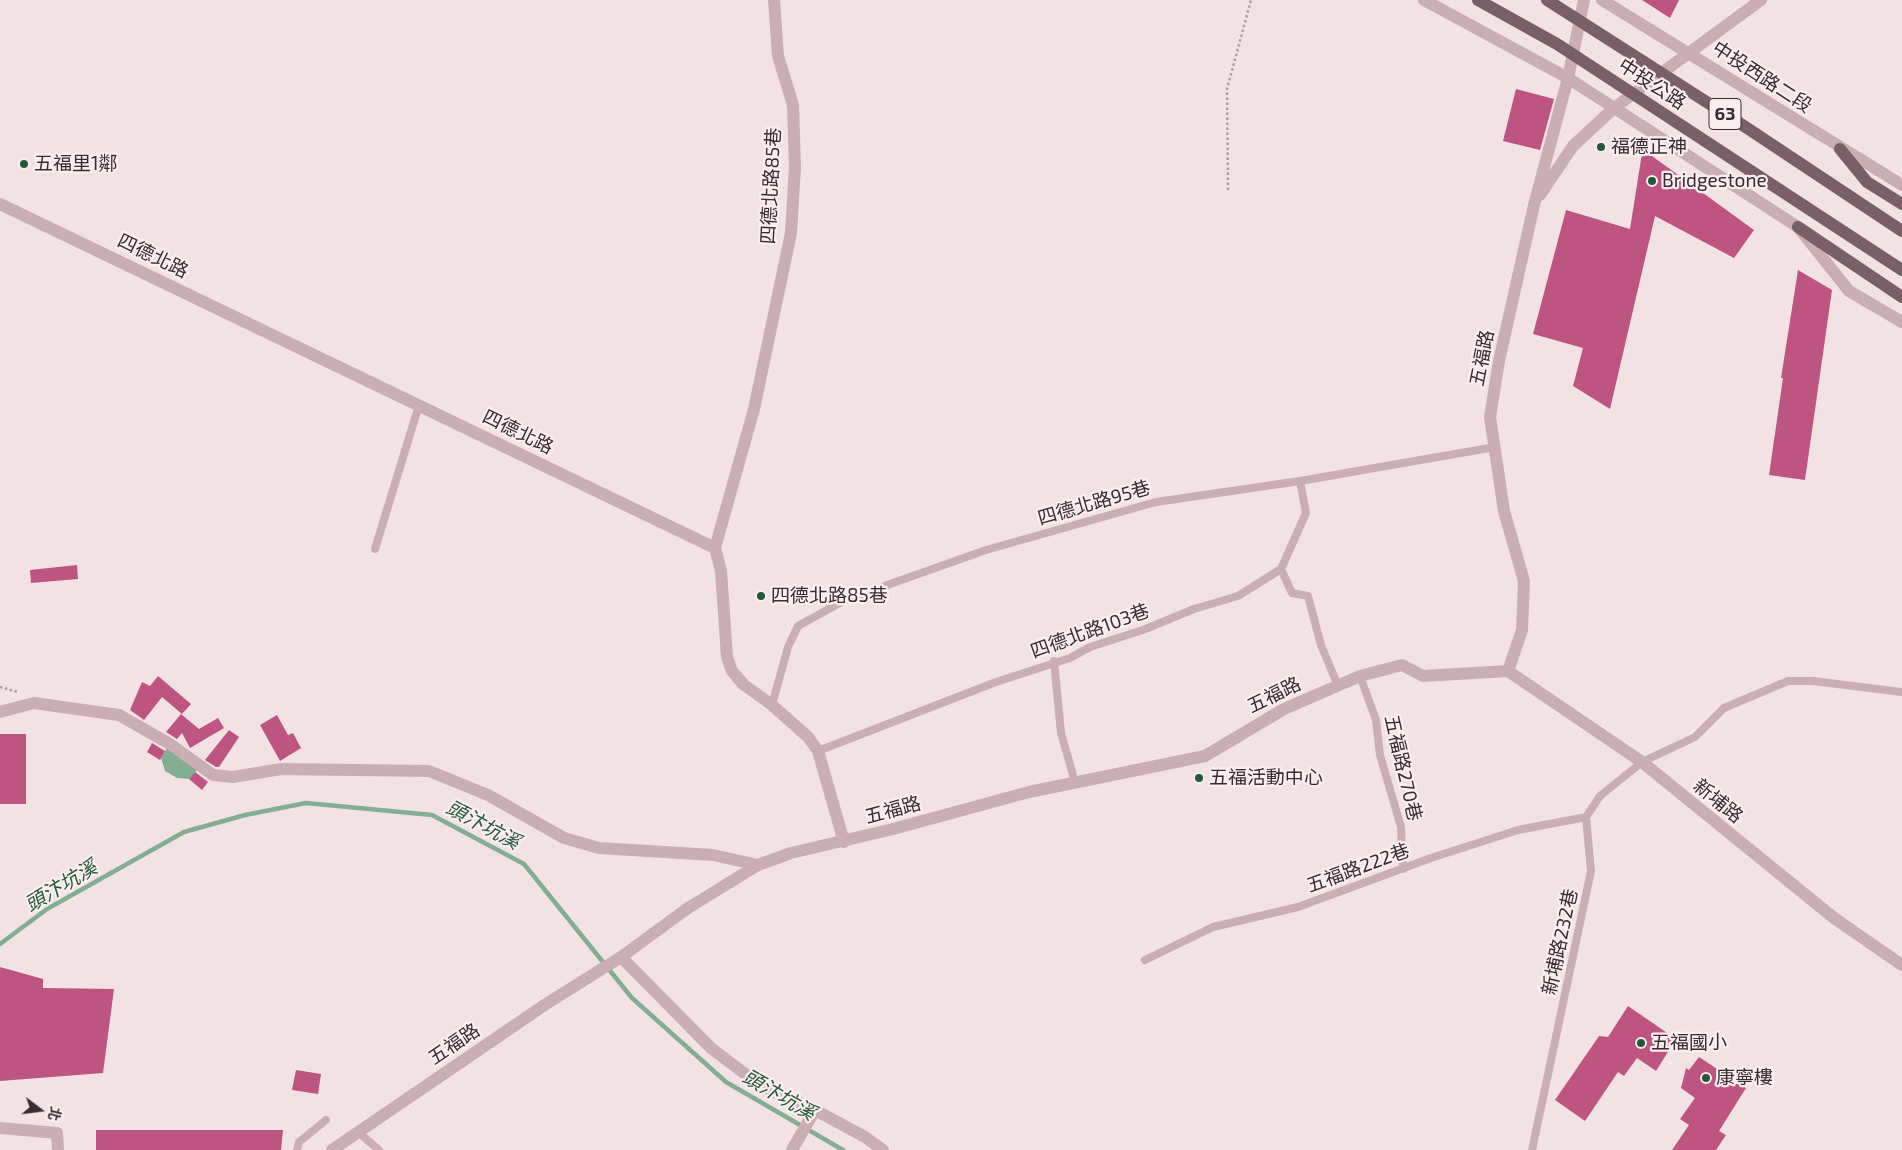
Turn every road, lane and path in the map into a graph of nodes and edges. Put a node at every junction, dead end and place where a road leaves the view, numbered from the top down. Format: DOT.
graph roads {
  1 [pos="774,0"];
  2 [pos="1251,0"];
  3 [pos="1424,0"];
  4 [pos="1478,0"];
  5 [pos="1547,0"];
  6 [pos="1584,0"];
  7 [pos="1602,0"];
  8 [pos="1761,0"];
  9 [pos="1691,53"];
  10 [pos="1568,78"];
  11 [pos="1614,108"];
  12 [pos="1840,149"];
  13 [pos="1902,185"];
  14 [pos="1228,190"];
  15 [pos="0,204"];
  16 [pos="1902,204"];
  17 [pos="1534,205"];
  18 [pos="1798,227"];
  19 [pos="1902,231"];
  20 [pos="1902,270"];
  21 [pos="1902,298"];
  22 [pos="1902,322"];
  23 [pos="419,405"];
  24 [pos="1495,447"];
  25 [pos="1300,481"];
  26 [pos="715,548"];
  27 [pos="374,549"];
  28 [pos="1281,569"];
  29 [pos="1054,661"];
  30 [pos="1508,671"];
  31 [pos="1360,676"];
  32 [pos="1338,686"];
  33 [pos="1902,692"];
  34 [pos="772,705"];
  35 [pos="0,712"];
  36 [pos="818,751"];
  37 [pos="1642,762"];
  38 [pos="1074,782"];
  39 [pos="1586,817"];
  40 [pos="844,842"];
  41 [pos="758,865"];
  42 [pos="1403,869"];
  43 [pos="621,957"];
  44 [pos="1145,960"];
  45 [pos="1902,965"];
  46 [pos="815,1110"];
  47 [pos="326,1120"];
  48 [pos="0,1128"];
  49 [pos="358,1132"];
  50 [pos="58,1150"];
  51 [pos="297,1150"];
  52 [pos="332,1150"];
  53 [pos="379,1150"];
  54 [pos="792,1150"];
  55 [pos="883,1150"];
  56 [pos="1532,1150"];
  1 -- 26 [label="street, 四德北路85巷"];
  2 -- 14 [label="path"];
  3 -- 10 [label="street"];
  4 -- 20 [label="main road, 中投公路 / 63"];
  5 -- 19 [label="main road, 中投公路 / 63"];
  6 -- 10 [label="street, 五福路"];
  7 -- 9 [label="street, 中投西路二段"];
  8 -- 9 [label="street, 五福路"];
  9 -- 11 [label="street, 五福路"];
  9 -- 12 [label="street, 中投西路二段"];
  10 -- 11 [label="street"];
  10 -- 17 [label="street, 五福路"];
  11 -- 17 [label="street, 五福路"];
  11 -- 18 [label="street"];
  12 -- 13 [label="street, 中投西路二段"];
  12 -- 16 [label="main road"];
  15 -- 23 [label="street, 四德北路"];
  17 -- 24 [label="street, 五福路"];
  18 -- 21 [label="main road"];
  18 -- 22 [label="street"];
  23 -- 26 [label="street, 四德北路"];
  23 -- 27 [label="lane"];
  24 -- 25 [label="lane, 四德北路95巷"];
  24 -- 30 [label="street, 五福路"];
  25 -- 28 [label="lane"];
  25 -- 34 [label="lane, 四德北路95巷"];
  26 -- 34 [label="street"];
  28 -- 29 [label="lane, 四德北路103巷"];
  28 -- 32 [label="lane"];
  29 -- 36 [label="lane, 四德北路103巷"];
  29 -- 38 [label="lane"];
  30 -- 31 [label="street, 五福路"];
  30 -- 37 [label="street, 新埔路"];
  31 -- 32 [label="street, 五福路"];
  31 -- 42 [label="lane, 五福路270巷"];
  32 -- 38 [label="street, 五福路"];
  33 -- 37 [label="lane"];
  34 -- 36 [label="street"];
  35 -- 41 [label="street"];
  36 -- 40 [label="street"];
  37 -- 39 [label="lane"];
  37 -- 45 [label="street, 新埔路"];
  38 -- 40 [label="street, 五福路"];
  39 -- 42 [label="lane, 五福路222巷"];
  39 -- 56 [label="lane, 新埔路232巷"];
  40 -- 41 [label="street, 五福路"];
  41 -- 43 [label="street, 五福路"];
  42 -- 44 [label="lane, 五福路222巷"];
  43 -- 46 [label="street"];
  43 -- 49 [label="street, 五福路"];
  46 -- 54 [label="street"];
  46 -- 55 [label="street"];
  47 -- 51 [label="lane"];
  48 -- 50 [label="street"];
  49 -- 52 [label="street, 五福路"];
  49 -- 53 [label="lane"];
}
